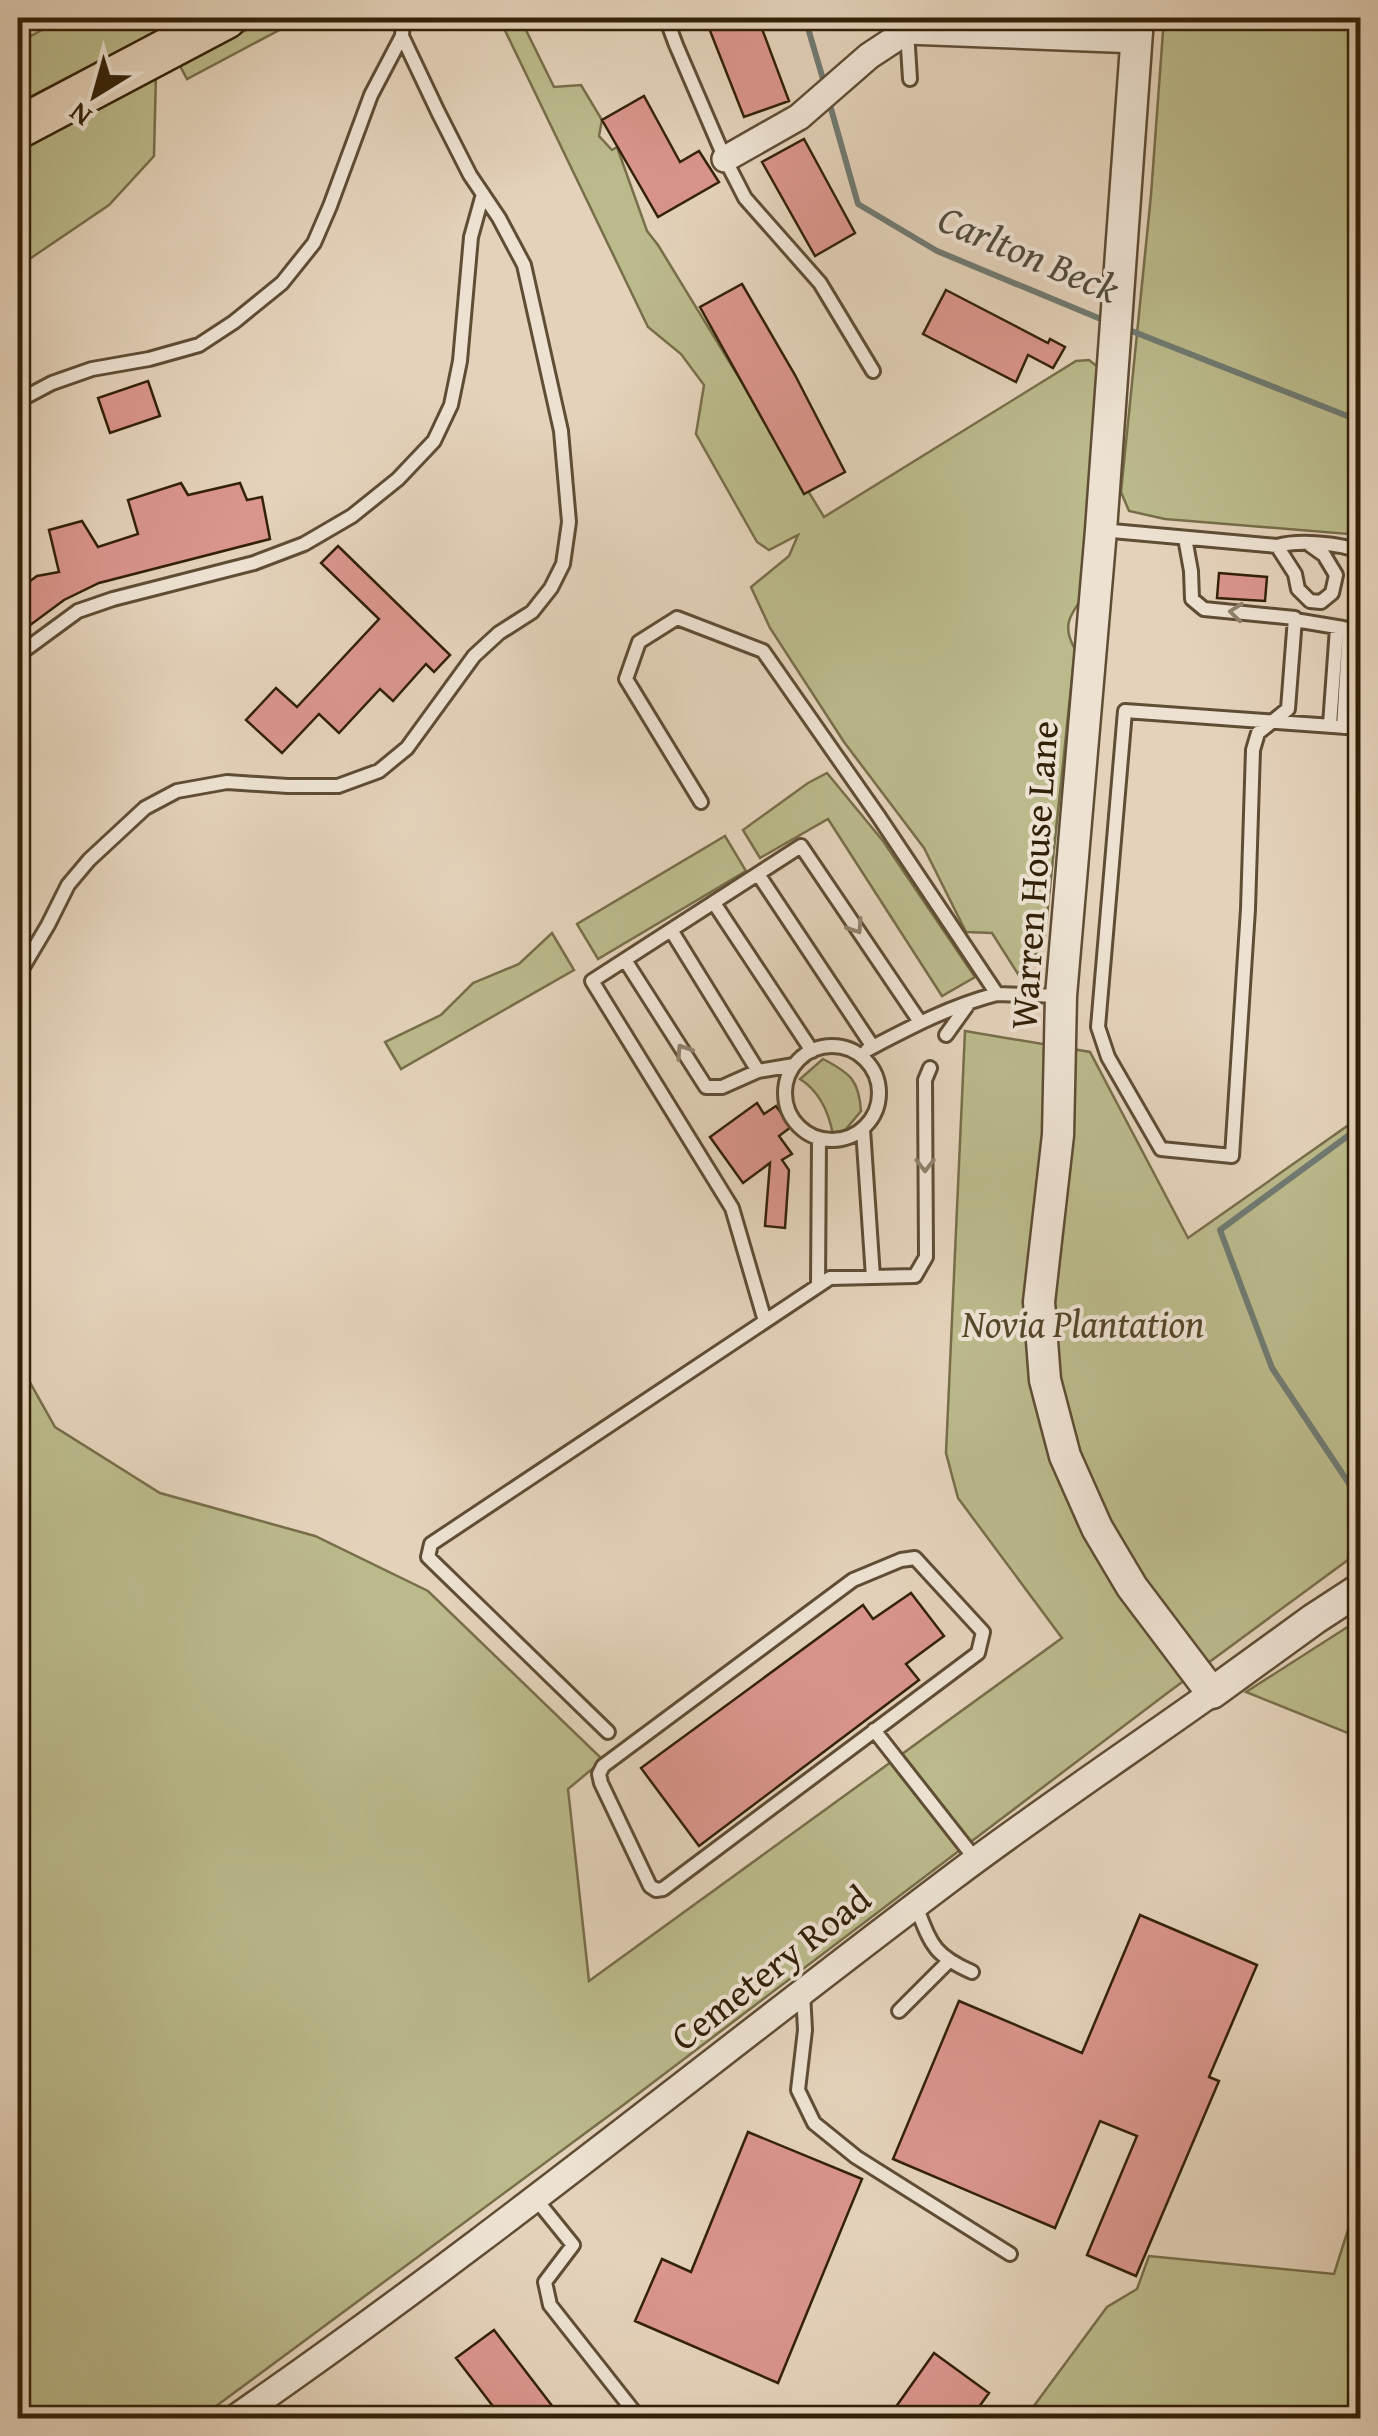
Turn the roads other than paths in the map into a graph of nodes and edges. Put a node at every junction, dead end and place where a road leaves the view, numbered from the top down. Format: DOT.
graph roads {
  1 [pos="226,18"];
  2 [pos="403,18"];
  3 [pos="666,18"];
  4 [pos="905,24"];
  5 [pos="1137,29"];
  6 [pos="402,36"];
  7 [pos="910,79"];
  8 [pos="18,128"];
  9 [pos="726,159"];
  10 [pos="483,194"];
  11 [pos="874,371"];
  12 [pos="18,402"];
  13 [pos="1101,530"];
  14 [pos="1184,538"];
  15 [pos="1308,544"];
  16 [pos="1277,546"];
  17 [pos="1360,552"];
  18 [pos="1295,620"];
  19 [pos="1354,629"];
  20 [pos="18,656"];
  21 [pos="1274,721"];
  22 [pos="1347,727"];
  23 [pos="700,802"];
  24 [pos="758,874"];
  25 [pos="714,903"];
  26 [pos="671,930"];
  27 [pos="625,960"];
  28 [pos="18,971"];
  29 [pos="997,994"];
  30 [pos="1060,996"];
  31 [pos="970,1001"];
  32 [pos="920,1022"];
  33 [pos="946,1035"];
  34 [pos="872,1047"];
  35 [pos="812,1051"];
  36 [pos="858,1055"];
  37 [pos="794,1065"];
  38 [pos="930,1068"];
  39 [pos="758,1071"];
  40 [pos="863,1130"];
  41 [pos="820,1139"];
  42 [pos="873,1277"];
  43 [pos="824,1282"];
  44 [pos="765,1322"];
  45 [pos="1360,1588"];
  46 [pos="1212,1693"];
  47 [pos="874,1730"];
  48 [pos="608,1732"];
  49 [pos="976,1860"];
  50 [pos="916,1906"];
  51 [pos="948,1962"];
  52 [pos="972,1972"];
  53 [pos="803,1993"];
  54 [pos="900,2011"];
  55 [pos="536,2198"];
  56 [pos="1010,2254"];
  57 [pos="235,2418"];
  58 [pos="640,2418"];
  1 -- 8 [label="highway"];
  2 -- 6 [label="lane"];
  3 -- 9 [label="lane"];
  4 -- 5 [label="street"];
  4 -- 7 [label="lane"];
  4 -- 9 [label="street"];
  5 -- 13 [label="street, Warren House Lane"];
  6 -- 10 [label="lane"];
  6 -- 12 [label="lane"];
  9 -- 11 [label="lane"];
  10 -- 20 [label="lane"];
  10 -- 28 [label="lane"];
  13 -- 14 [label="lane"];
  13 -- 30 [label="street, Warren House Lane"];
  14 -- 16 [label="lane"];
  18 -- 14 [label="lane, one-way"];
  15 -- 16 [label="lane"];
  15 -- 16 [label="lane"];
  15 -- 17 [label="lane"];
  18 -- 19 [label="lane"];
  18 -- 21 [label="lane"];
  19 -- 22 [label="lane"];
  19 -- 22 [label="lane"];
  21 -- 21 [label="lane"];
  21 -- 22 [label="lane"];
  23 -- 29 [label="lane"];
  24 -- 25 [label="lane"];
  24 -- 32 [label="lane, one-way"];
  24 -- 34 [label="lane"];
  25 -- 26 [label="lane"];
  25 -- 35 [label="lane"];
  26 -- 27 [label="lane"];
  26 -- 39 [label="lane"];
  39 -- 27 [label="lane, one-way"];
  27 -- 44 [label="lane"];
  29 -- 30 [label="lane"];
  29 -- 31 [label="lane"];
  30 -- 46 [label="street, Warren House Lane"];
  31 -- 32 [label="lane"];
  31 -- 33 [label="lane"];
  32 -- 34 [label="lane"];
  34 -- 36 [label="lane"];
  35 -- 36 [label="lane"];
  35 -- 37 [label="lane"];
  36 -- 40 [label="lane"];
  37 -- 39 [label="lane"];
  37 -- 41 [label="lane"];
  38 -- 42 [label="lane, one-way"];
  40 -- 41 [label="lane"];
  40 -- 42 [label="lane"];
  41 -- 43 [label="lane"];
  42 -- 43 [label="lane"];
  43 -- 44 [label="lane"];
  44 -- 48 [label="lane"];
  45 -- 46 [label="street, Cemetery Road"];
  46 -- 49 [label="street, Cemetery Road"];
  47 -- 47 [label="lane"];
  47 -- 49 [label="lane"];
  49 -- 50 [label="street, Cemetery Road"];
  50 -- 51 [label="lane"];
  50 -- 53 [label="street, Cemetery Road"];
  51 -- 52 [label="lane"];
  51 -- 54 [label="lane"];
  53 -- 55 [label="street, Cemetery Road"];
  53 -- 56 [label="lane"];
  55 -- 57 [label="street, Cemetery Road"];
  55 -- 58 [label="lane"];
}
